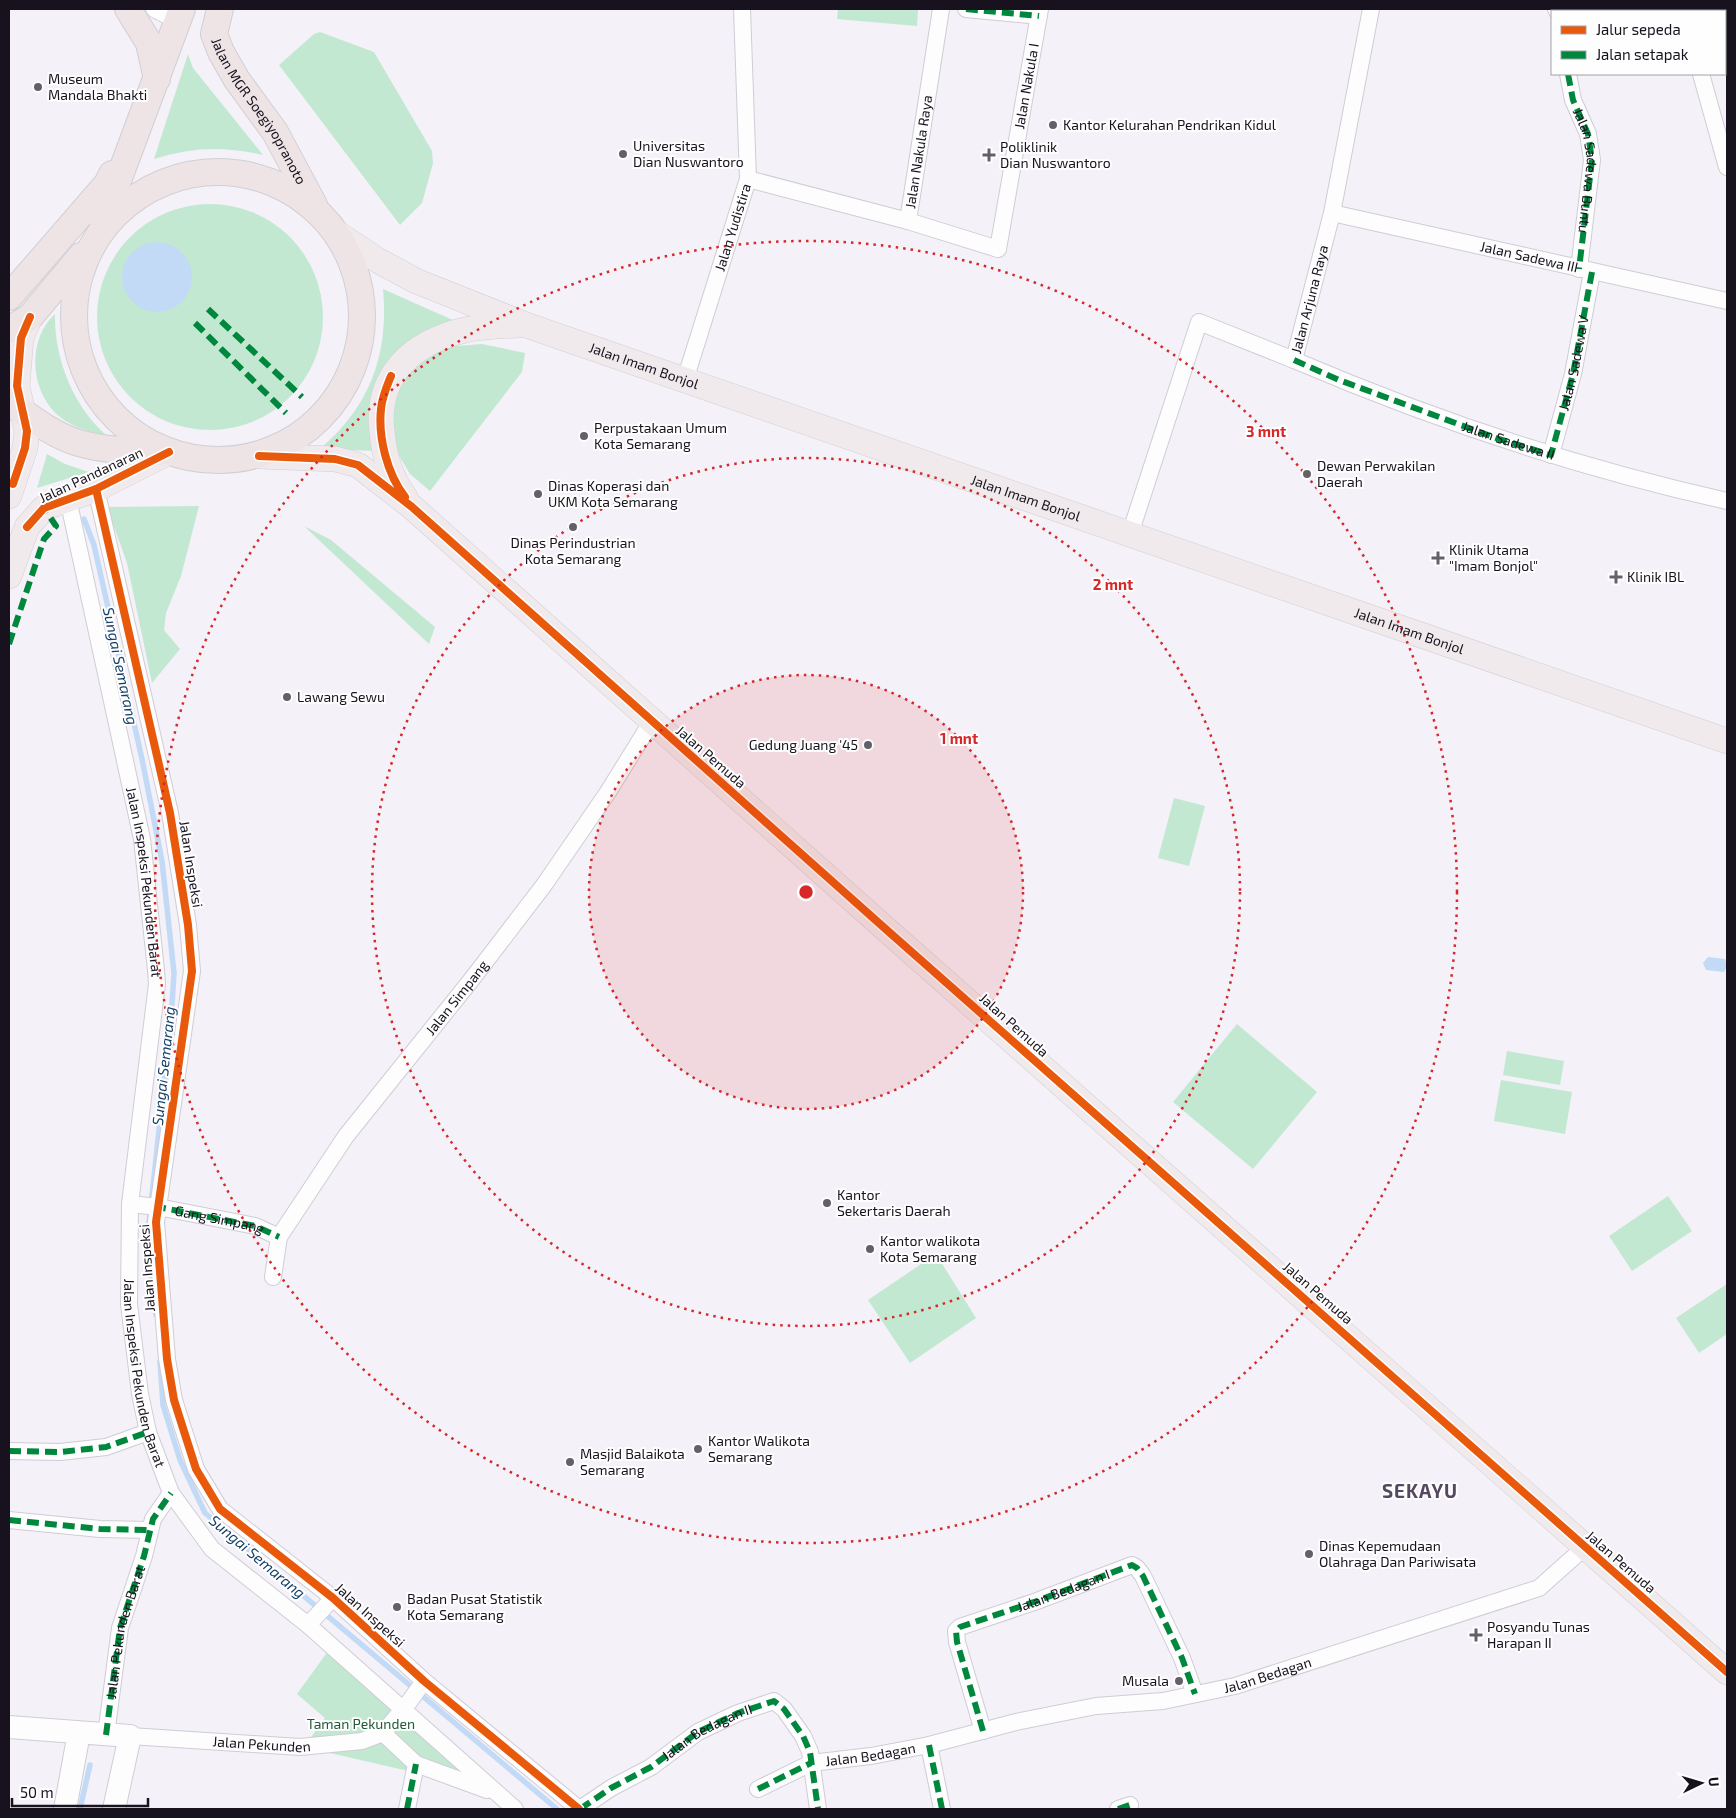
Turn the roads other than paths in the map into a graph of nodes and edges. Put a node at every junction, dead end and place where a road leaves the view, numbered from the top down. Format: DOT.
graph roads {
  1 [pos="128,9"];
  2 [pos="154,9"];
  3 [pos="220,9"];
  4 [pos="742,9"];
  5 [pos="941,9"];
  6 [pos="966,9"];
  7 [pos="1370,9"];
  8 [pos="1040,12"];
  9 [pos="180,15"];
  10 [pos="1568,75"];
  11 [pos="1701,75"];
  12 [pos="157,80"];
  13 [pos="142,120"];
  14 [pos="1727,167"];
  15 [pos="748,179"];
  16 [pos="317,210"];
  17 [pos="1332,213"];
  18 [pos="908,221"];
  19 [pos="335,232"];
  20 [pos="99,234"];
  21 [pos="1585,270"];
  22 [pos="9,298"];
  23 [pos="1727,300"];
  24 [pos="19,323"];
  25 [pos="526,325"];
  26 [pos="1294,360"];
  27 [pos="685,380"];
  28 [pos="15,407"];
  29 [pos="169,452"];
  30 [pos="1551,455"];
  31 [pos="259,456"];
  32 [pos="96,489"];
  33 [pos="9,496"];
  34 [pos="68,499"];
  35 [pos="1727,502"];
  36 [pos="412,507"];
  37 [pos="1130,534"];
  38 [pos="9,576"];
  39 [pos="652,721"];
  40 [pos="1727,741"];
  41 [pos="132,1204"];
  42 [pos="156,1206"];
  43 [pos="279,1237"];
  44 [pos="273,1277"];
  45 [pos="148,1432"];
  46 [pos="9,1451"];
  47 [pos="171,1493"];
  48 [pos="9,1520"];
  49 [pos="150,1530"];
  50 [pos="1585,1546"];
  51 [pos="332,1599"];
  52 [pos="310,1622"];
  53 [pos="1727,1672"];
  54 [pos="423,1684"];
  55 [pos="1195,1694"];
  56 [pos="406,1706"];
  57 [pos="9,1727"];
  58 [pos="983,1731"];
  59 [pos="79,1733"];
  60 [pos="383,1733"];
  61 [pos="106,1735"];
  62 [pos="130,1736"];
  63 [pos="929,1745"];
  64 [pos="811,1763"];
  65 [pos="416,1764"];
  66 [pos="758,1789"];
  67 [pos="496,1793"];
  68 [pos="65,1809"];
  69 [pos="114,1809"];
  70 [pos="407,1809"];
  71 [pos="515,1809"];
  72 [pos="579,1809"];
  73 [pos="818,1809"];
  74 [pos="942,1809"];
  1 -- 12 [label="highway"];
  2 -- 9 [label="street"];
  3 -- 16 [label="highway, Jalan MGR Soegiyopranoto"];
  4 -- 15 [label="street, Jalan Yudistira"];
  5 -- 18 [label="street, Jalan Nakula Raya"];
  6 -- 8 [label="street"];
  7 -- 17 [label="street, Jalan Arjuna Raya"];
  8 -- 18 [label="street, Jalan Nakula I"];
  9 -- 12 [label="highway"];
  10 -- 21 [label="street, Jalan Sadewa Buntu"];
  11 -- 14 [label="street"];
  12 -- 13 [label="highway"];
  13 -- 20 [label="highway"];
  13 -- 22 [label="highway"];
  15 -- 18 [label="street, Jalan Nakula Raya"];
  15 -- 27 [label="street, Jalan Yudistira"];
  16 -- 19 [label="highway"];
  16 -- 20 [label="highway"];
  17 -- 21 [label="street, Jalan Sadewa III"];
  17 -- 26 [label="street, Jalan Arjuna Raya"];
  19 -- 25 [label="main road, Jalan Imam Bonjol"];
  19 -- 31 [label="highway"];
  20 -- 24 [label="highway"];
  20 -- 29 [label="highway"];
  21 -- 23 [label="street, Jalan Sadewa III"];
  21 -- 30 [label="street, Jalan Sadewa V"];
  24 -- 28 [label="main road"];
  25 -- 27 [label="main road, Jalan Imam Bonjol"];
  25 -- 36 [label="main road"];
  26 -- 30 [label="street, Jalan Sadewa II"];
  26 -- 37 [label="street, Jalan Arjuna Raya"];
  27 -- 37 [label="main road, Jalan Imam Bonjol"];
  28 -- 29 [label="highway"];
  28 -- 33 [label="main road"];
  29 -- 31 [label="highway"];
  29 -- 32 [label="main road, Jalan Pandanaran"];
  30 -- 35 [label="street, Jalan Sadewa II"];
  31 -- 36 [label="main road, Jalan Pemuda"];
  32 -- 34 [label="main road, Jalan Pandanaran"];
  32 -- 42 [label="street, Jalan Inspeksi"];
  34 -- 38 [label="main road, Jalan Pandanaran"];
  34 -- 41 [label="street, Jalan Inspeksi Pekunden Barat"];
  36 -- 39 [label="main road, Jalan Pemuda"];
  37 -- 40 [label="main road, Jalan Imam Bonjol"];
  39 -- 43 [label="street, Jalan Simpang"];
  39 -- 50 [label="main road, Jalan Pemuda"];
  41 -- 42 [label="street, Gang Simpang"];
  41 -- 45 [label="street, Jalan Inspeksi Pekunden Barat"];
  42 -- 43 [label="street, Gang Simpang"];
  42 -- 51 [label="street, Jalan Inspeksi"];
  43 -- 44 [label="street, Jalan Simpang"];
  45 -- 46 [label="street"];
  45 -- 47 [label="street, Jalan Inspeksi Pekunden Barat"];
  47 -- 49 [label="street, Jalan Pekunden Barat"];
  47 -- 52 [label="street, Jalan Inspeksi Pekunden Barat"];
  48 -- 49 [label="street"];
  49 -- 61 [label="street, Jalan Pekunden Barat"];
  50 -- 53 [label="main road, Jalan Pemuda"];
  50 -- 55 [label="street, Jalan Bedagan"];
  51 -- 52 [label="street"];
  51 -- 54 [label="street, Jalan Inspeksi"];
  52 -- 56 [label="street, Jalan Inspeksi Pekunden Barat"];
  54 -- 56 [label="street"];
  54 -- 72 [label="street, Jalan Inspeksi"];
  55 -- 58 [label="street, Jalan Bedagan"];
  55 -- 58 [label="street, Jalan Bedagan I"];
  56 -- 60 [label="street"];
  56 -- 67 [label="street, Jalan Inspeksi Pekunden Barat"];
  57 -- 59 [label="main road, Jalan Pekunden"];
  58 -- 63 [label="street, Jalan Bedagan"];
  59 -- 61 [label="main road, Jalan Pekunden"];
  59 -- 68 [label="main road"];
  60 -- 62 [label="street, Jalan Pekunden"];
  60 -- 65 [label="street"];
  61 -- 62 [label="main road, Jalan Pekunden"];
  62 -- 69 [label="main road"];
  63 -- 64 [label="street, Jalan Bedagan"];
  63 -- 74 [label="street, Jalan Bedagan"];
  64 -- 66 [label="street, Jalan Bedagan"];
  64 -- 72 [label="street, Jalan Bedagan II"];
  64 -- 73 [label="street"];
  65 -- 67 [label="street"];
  65 -- 70 [label="street"];
  67 -- 71 [label="street, Jalan Inspeksi Pekunden Barat"];
}
